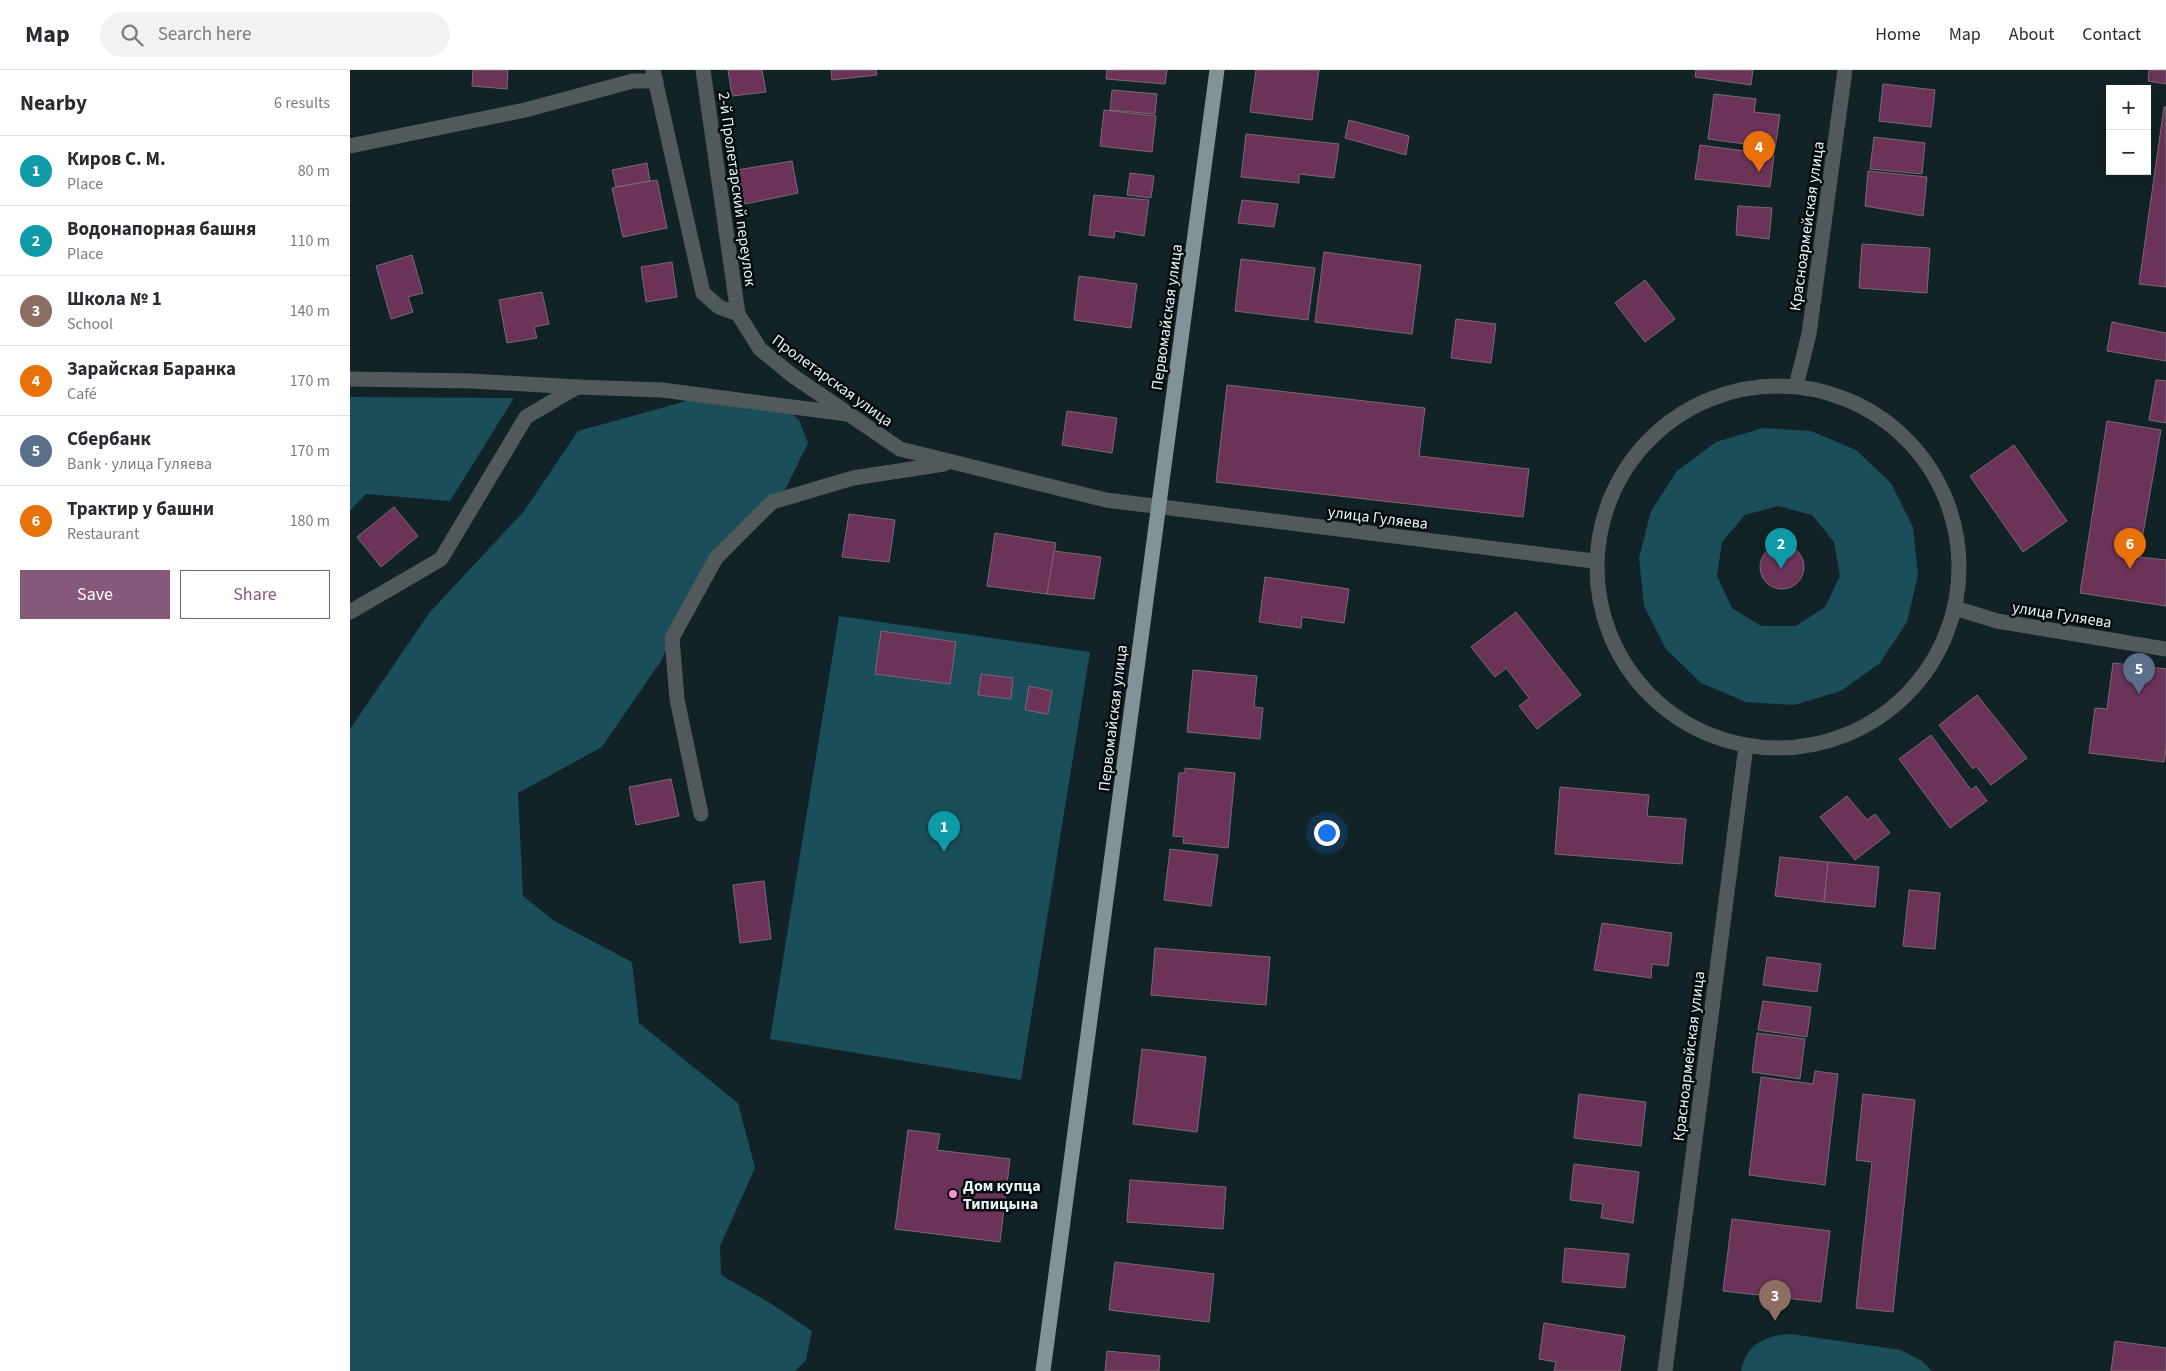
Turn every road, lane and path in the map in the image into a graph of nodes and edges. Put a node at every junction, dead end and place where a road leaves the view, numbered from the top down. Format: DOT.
graph roads {
  1 [pos="703,70"];
  2 [pos="1217,70"];
  3 [pos="1845,70"];
  4 [pos="655,76"];
  5 [pos="350,146"];
  6 [pos="738,314"];
  7 [pos="350,379"];
  8 [pos="1796,386"];
  9 [pos="577,388"];
  10 [pos="852,415"];
  11 [pos="953,462"];
  12 [pos="1157,507"];
  13 [pos="1594,561"];
  14 [pos="1955,608"];
  15 [pos="350,612"];
  16 [pos="2166,649"];
  17 [pos="1746,746"];
  18 [pos="701,814"];
  19 [pos="1044,1371"];
  20 [pos="1665,1371"];
  1 -- 6 [label="street, 2-й Пролетарский переулок"];
  2 -- 12 [label="main road, Первомайская улица"];
  3 -- 8 [label="street, Красноармейская улица"];
  4 -- 5 [label="street"];
  4 -- 6 [label="street"];
  6 -- 10 [label="street, Пролетарская улица"];
  7 -- 9 [label="street"];
  8 -- 13 [label="street"];
  8 -- 14 [label="street"];
  9 -- 10 [label="street"];
  9 -- 15 [label="street"];
  10 -- 11 [label="street, Пролетарская улица"];
  11 -- 12 [label="street, Пролетарская улица"];
  11 -- 18 [label="street"];
  12 -- 13 [label="street, улица Гуляева"];
  12 -- 19 [label="main road, Первомайская улица"];
  13 -- 17 [label="street"];
  14 -- 16 [label="street, улица Гуляева"];
  14 -- 17 [label="street"];
  17 -- 20 [label="street, Красноармейская улица"];
}
